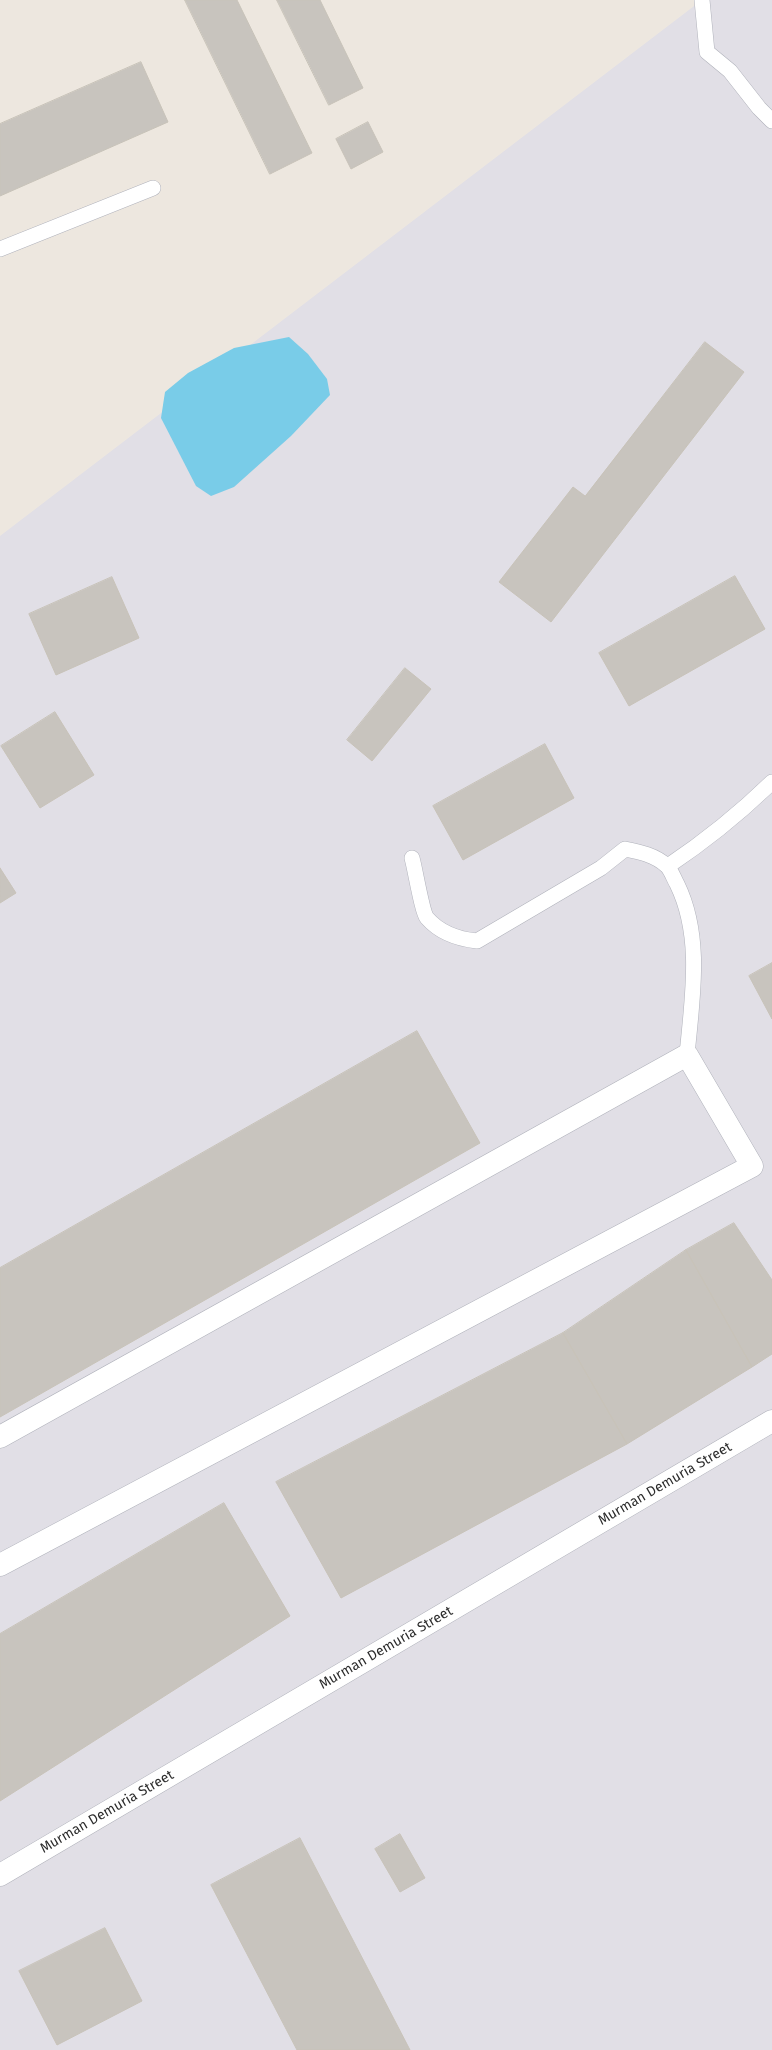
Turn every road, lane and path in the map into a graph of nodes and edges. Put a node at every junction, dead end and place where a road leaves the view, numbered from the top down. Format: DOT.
graph roads {
  1 [pos="702,0"];
  2 [pos="772,121"];
  3 [pos="153,188"];
  4 [pos="0,249"];
  5 [pos="772,782"];
  6 [pos="412,858"];
  7 [pos="668,866"];
  8 [pos="687,1055"];
  9 [pos="772,1422"];
  10 [pos="0,1437"];
  11 [pos="0,1565"];
  12 [pos="0,1875"];
  1 -- 2 [label="lane"];
  3 -- 4 [label="lane"];
  5 -- 7 [label="lane"];
  6 -- 7 [label="lane"];
  7 -- 8 [label="lane"];
  8 -- 10 [label="street"];
  8 -- 11 [label="street"];
  9 -- 12 [label="street, Murman Demuria Street"];
}
